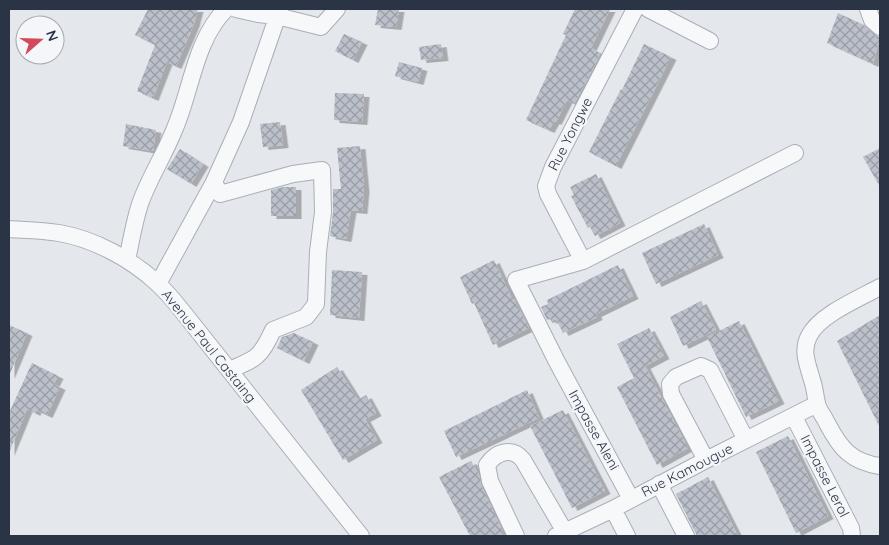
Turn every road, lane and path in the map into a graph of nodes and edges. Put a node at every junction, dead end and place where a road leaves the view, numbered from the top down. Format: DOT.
graph roads {
  1 [pos="226,9"];
  2 [pos="236,9"];
  3 [pos="337,9"];
  4 [pos="635,9"];
  5 [pos="648,9"];
  6 [pos="868,9"];
  7 [pos="279,12"];
  8 [pos="880,27"];
  9 [pos="710,41"];
  10 [pos="795,153"];
  11 [pos="214,182"];
  12 [pos="9,229"];
  13 [pos="127,260"];
  14 [pos="583,261"];
  15 [pos="158,284"];
  16 [pos="880,286"];
  17 [pos="230,370"];
  18 [pos="817,404"];
  19 [pos="794,417"];
  20 [pos="746,440"];
  21 [pos="706,460"];
  22 [pos="880,466"];
  23 [pos="659,484"];
  24 [pos="631,499"];
  25 [pos="613,509"];
  26 [pos="561,534"];
  27 [pos="361,536"];
  28 [pos="516,536"];
  29 [pos="627,536"];
  30 [pos="686,536"];
  31 [pos="852,536"];
  1 -- 13 [label="street"];
  2 -- 7 [label="street"];
  3 -- 7 [label="street"];
  4 -- 14 [label="street, Rue Yongwe"];
  5 -- 9 [label="street"];
  6 -- 8 [label="street"];
  7 -- 11 [label="street"];
  10 -- 14 [label="street"];
  11 -- 15 [label="street"];
  11 -- 17 [label="street"];
  12 -- 13 [label="street, Avenue Paul Castaing"];
  13 -- 15 [label="street, Avenue Paul Castaing"];
  14 -- 24 [label="street, Impasse Aleni"];
  15 -- 17 [label="street, Avenue Paul Castaing"];
  16 -- 18 [label="street"];
  17 -- 27 [label="street, Avenue Paul Castaing"];
  18 -- 19 [label="street, Rue Kamougue"];
  18 -- 22 [label="street"];
  19 -- 20 [label="street, Rue Kamougue"];
  19 -- 31 [label="street, Impasse Lerol"];
  20 -- 21 [label="street, Rue Kamougue"];
  20 -- 21 [label="street"];
  21 -- 23 [label="street, Rue Kamougue"];
  23 -- 24 [label="street, Rue Kamougue"];
  23 -- 30 [label="street"];
  24 -- 25 [label="street, Rue Kamougue"];
  25 -- 26 [label="street, Rue Kamougue"];
  25 -- 29 [label="street"];
  26 -- 28 [label="street"];
}
